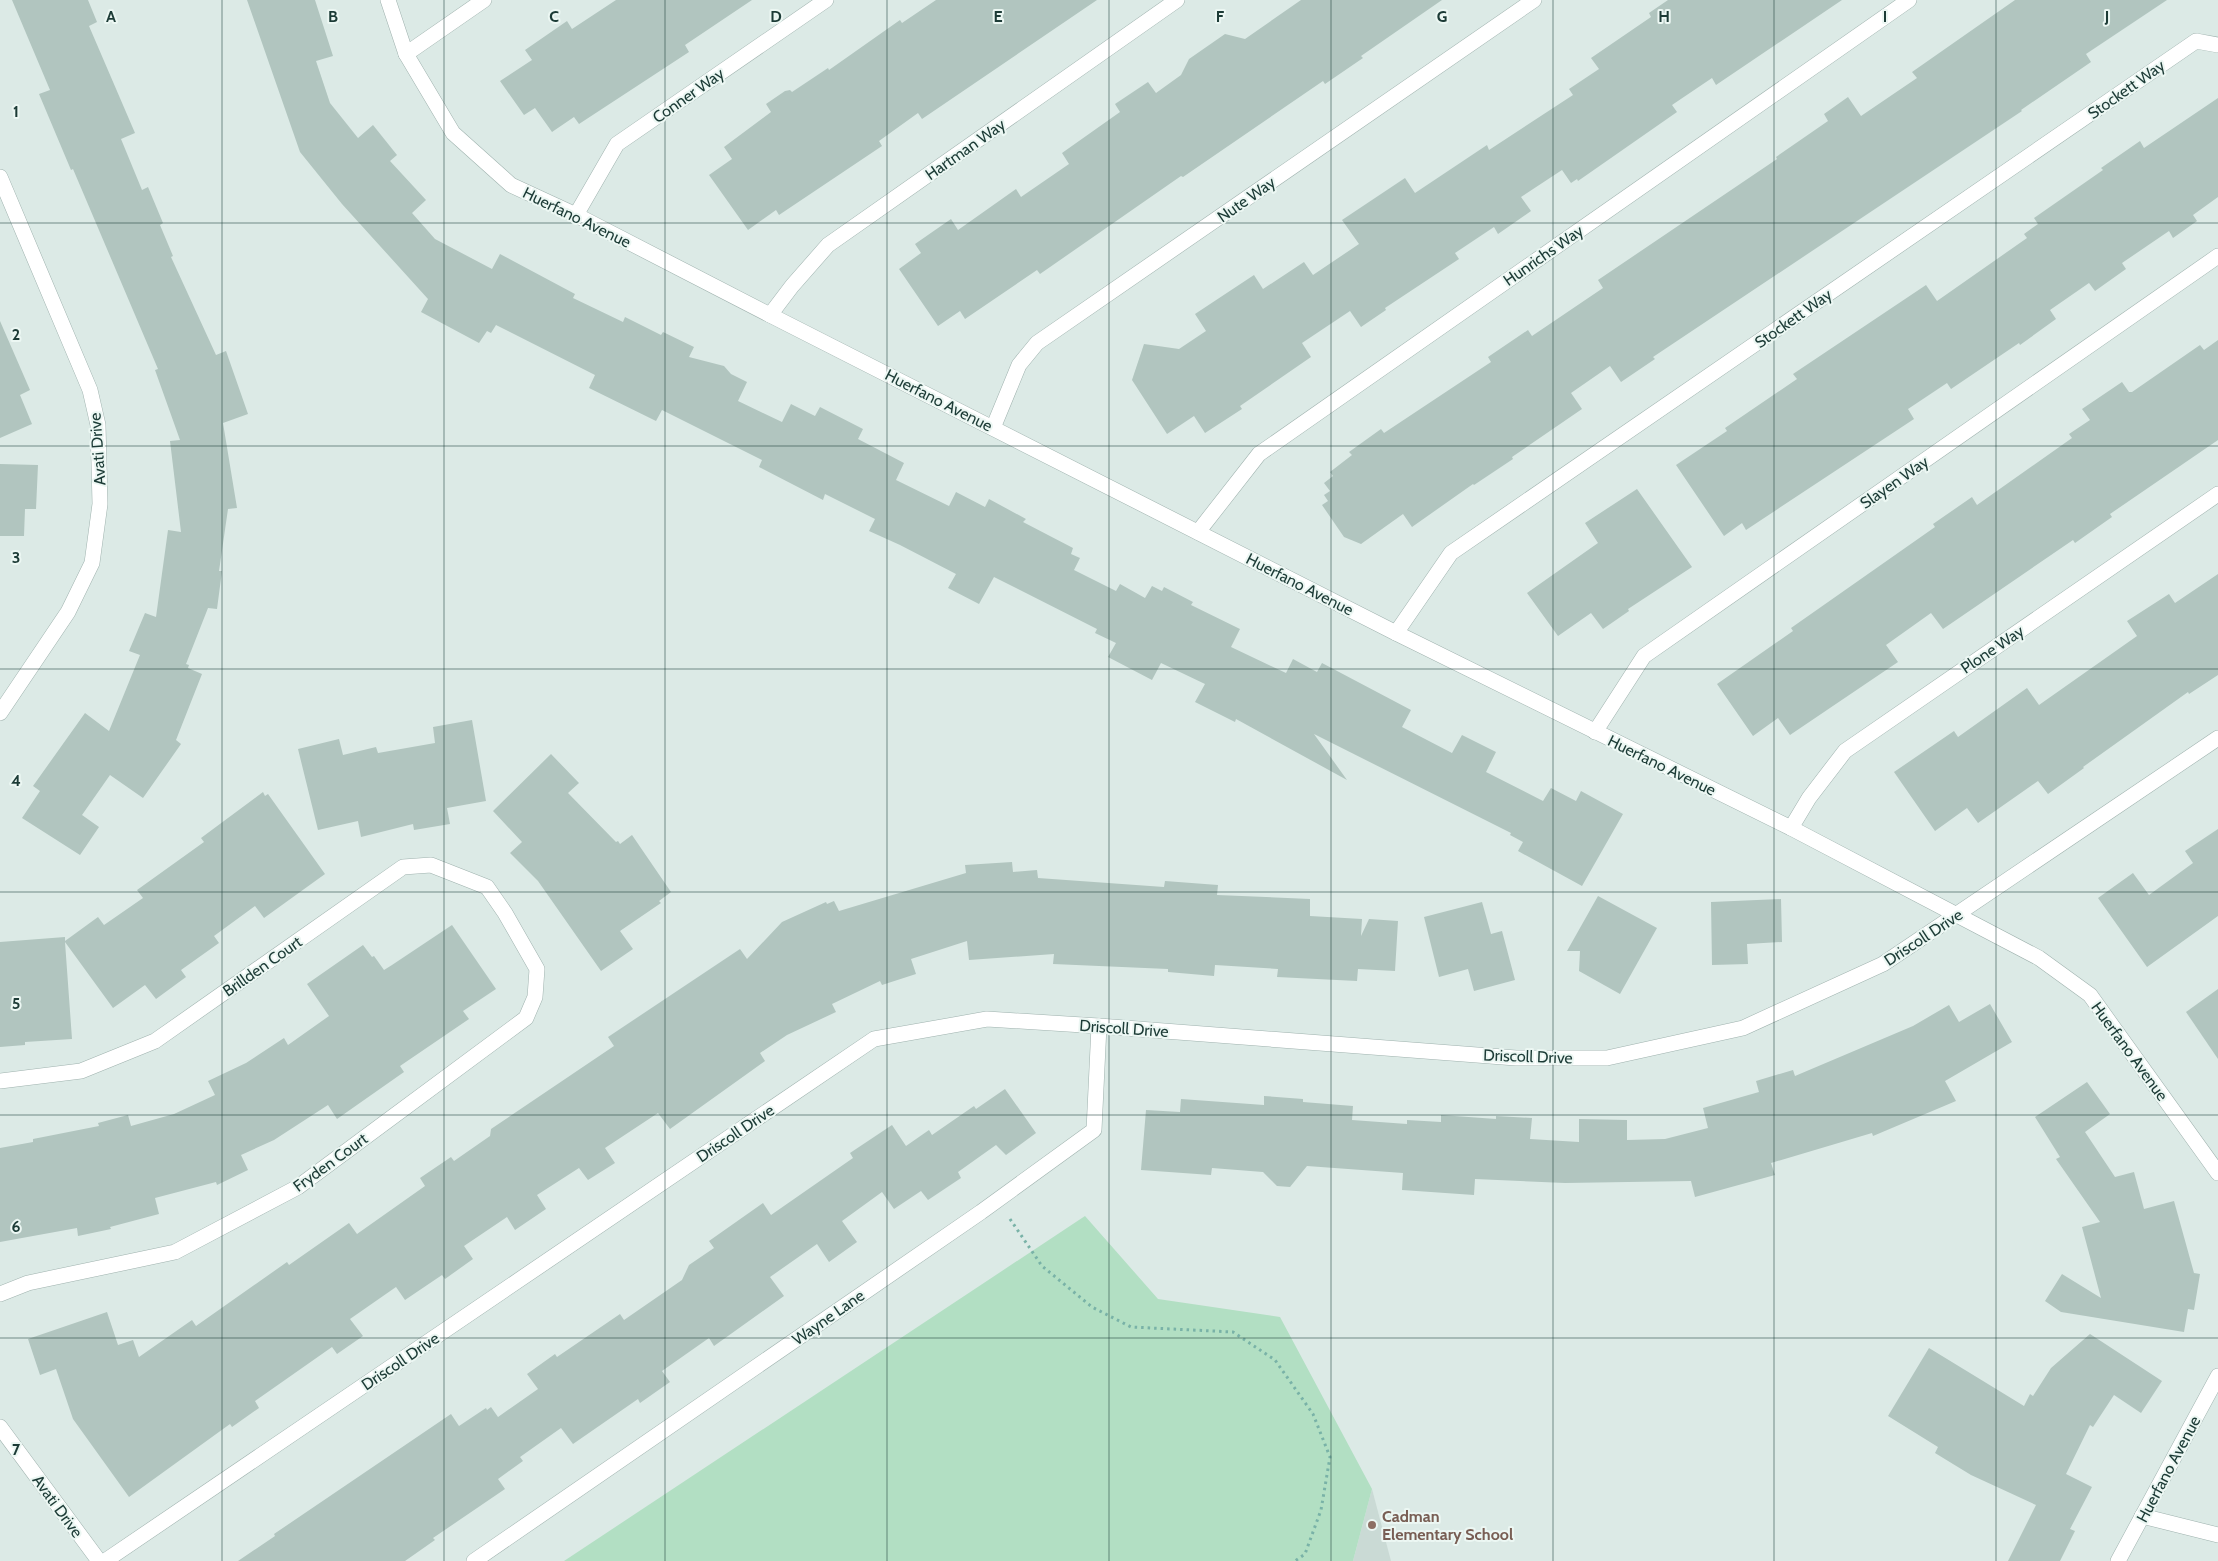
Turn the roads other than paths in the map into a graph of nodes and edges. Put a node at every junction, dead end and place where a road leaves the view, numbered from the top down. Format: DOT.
graph roads {
  1 [pos="388,0"];
  2 [pos="484,0"];
  3 [pos="826,0"];
  4 [pos="1177,0"];
  5 [pos="1534,0"];
  6 [pos="1909,0"];
  7 [pos="2218,45"];
  8 [pos="406,54"];
  9 [pos="0,177"];
  10 [pos="576,215"];
  11 [pos="2218,256"];
  12 [pos="770,315"];
  13 [pos="993,428"];
  14 [pos="2218,494"];
  15 [pos="1198,532"];
  16 [pos="1396,633"];
  17 [pos="0,713"];
  18 [pos="1595,732"];
  19 [pos="2218,738"];
  20 [pos="1791,828"];
  21 [pos="505,913"];
  22 [pos="1956,915"];
  23 [pos="1099,1026"];
  24 [pos="0,1081"];
  25 [pos="2218,1173"];
  26 [pos="0,1294"];
  27 [pos="2218,1376"];
  28 [pos="0,1426"];
  29 [pos="2142,1516"];
  30 [pos="2218,1535"];
  31 [pos="99,1561"];
  32 [pos="105,1561"];
  33 [pos="474,1561"];
  34 [pos="2118,1561"];
  1 -- 8 [label="street, Huerfano Avenue"];
  2 -- 8 [label="street"];
  3 -- 10 [label="street, Conner Way"];
  4 -- 12 [label="street, Hartman Way"];
  5 -- 13 [label="street, Nute Way"];
  6 -- 15 [label="street, Hunrichs Way"];
  7 -- 16 [label="street, Stockett Way"];
  8 -- 10 [label="street, Huerfano Avenue"];
  9 -- 17 [label="street, Avati Drive"];
  10 -- 12 [label="street, Huerfano Avenue"];
  11 -- 18 [label="street, Slayen Way"];
  12 -- 13 [label="street, Huerfano Avenue"];
  13 -- 15 [label="street, Huerfano Avenue"];
  14 -- 20 [label="street, Plone Way"];
  15 -- 16 [label="street, Huerfano Avenue"];
  16 -- 18 [label="street, Huerfano Avenue"];
  18 -- 20 [label="street, Huerfano Avenue"];
  19 -- 22 [label="street, Driscoll Drive"];
  20 -- 22 [label="street, Huerfano Avenue"];
  21 -- 24 [label="street, Brillden Court"];
  21 -- 26 [label="street, Fryden Court"];
  22 -- 23 [label="street, Driscoll Drive"];
  22 -- 25 [label="street, Huerfano Avenue"];
  23 -- 32 [label="street, Driscoll Drive"];
  23 -- 33 [label="street, Wayne Lane"];
  27 -- 29 [label="street, Huerfano Avenue"];
  28 -- 31 [label="street, Avati Drive"];
  29 -- 30 [label="street"];
  29 -- 34 [label="street, Huerfano Avenue"];
}
